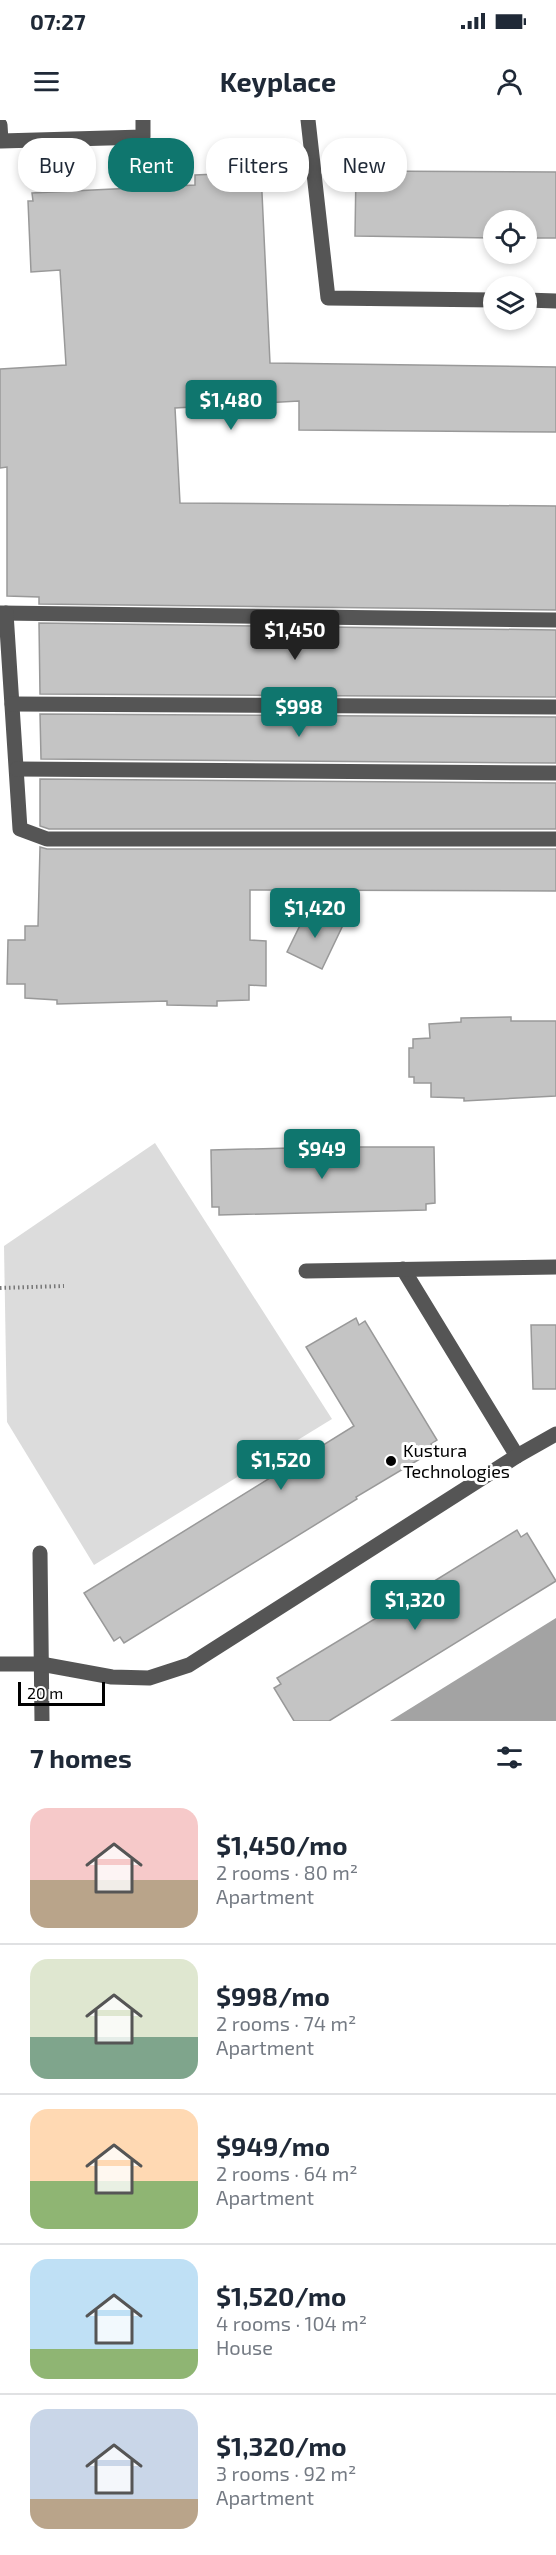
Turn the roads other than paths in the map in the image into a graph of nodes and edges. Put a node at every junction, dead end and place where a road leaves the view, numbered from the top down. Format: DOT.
graph roads {
  1 [pos="143,120"];
  2 [pos="309,120"];
  3 [pos="0,125"];
  4 [pos="1,141"];
  5 [pos="0,146"];
  6 [pos="483,300"];
  7 [pos="537,300"];
  8 [pos="556,301"];
  9 [pos="3,613"];
  10 [pos="556,620"];
  11 [pos="12,704"];
  12 [pos="556,707"];
  13 [pos="17,769"];
  14 [pos="556,773"];
  15 [pos="556,839"];
  16 [pos="556,1267"];
  17 [pos="403,1269"];
  18 [pos="306,1271"];
  19 [pos="556,1434"];
  20 [pos="517,1456"];
  21 [pos="39,1553"];
  22 [pos="0,1664"];
  23 [pos="41,1664"];
  24 [pos="42,1721"];
  1 -- 4 [label="lane"];
  2 -- 6 [label="lane"];
  3 -- 4 [label="lane"];
  4 -- 5 [label="lane"];
  7 -- 8 [label="lane"];
  9 -- 10 [label="lane"];
  9 -- 11 [label="lane"];
  11 -- 12 [label="lane"];
  11 -- 13 [label="lane"];
  13 -- 14 [label="lane"];
  13 -- 15 [label="lane"];
  16 -- 17 [label="lane"];
  17 -- 18 [label="lane"];
  17 -- 20 [label="lane"];
  19 -- 20 [label="lane"];
  20 -- 23 [label="lane"];
  21 -- 23 [label="lane"];
  22 -- 23 [label="lane"];
  23 -- 24 [label="lane"];
}
